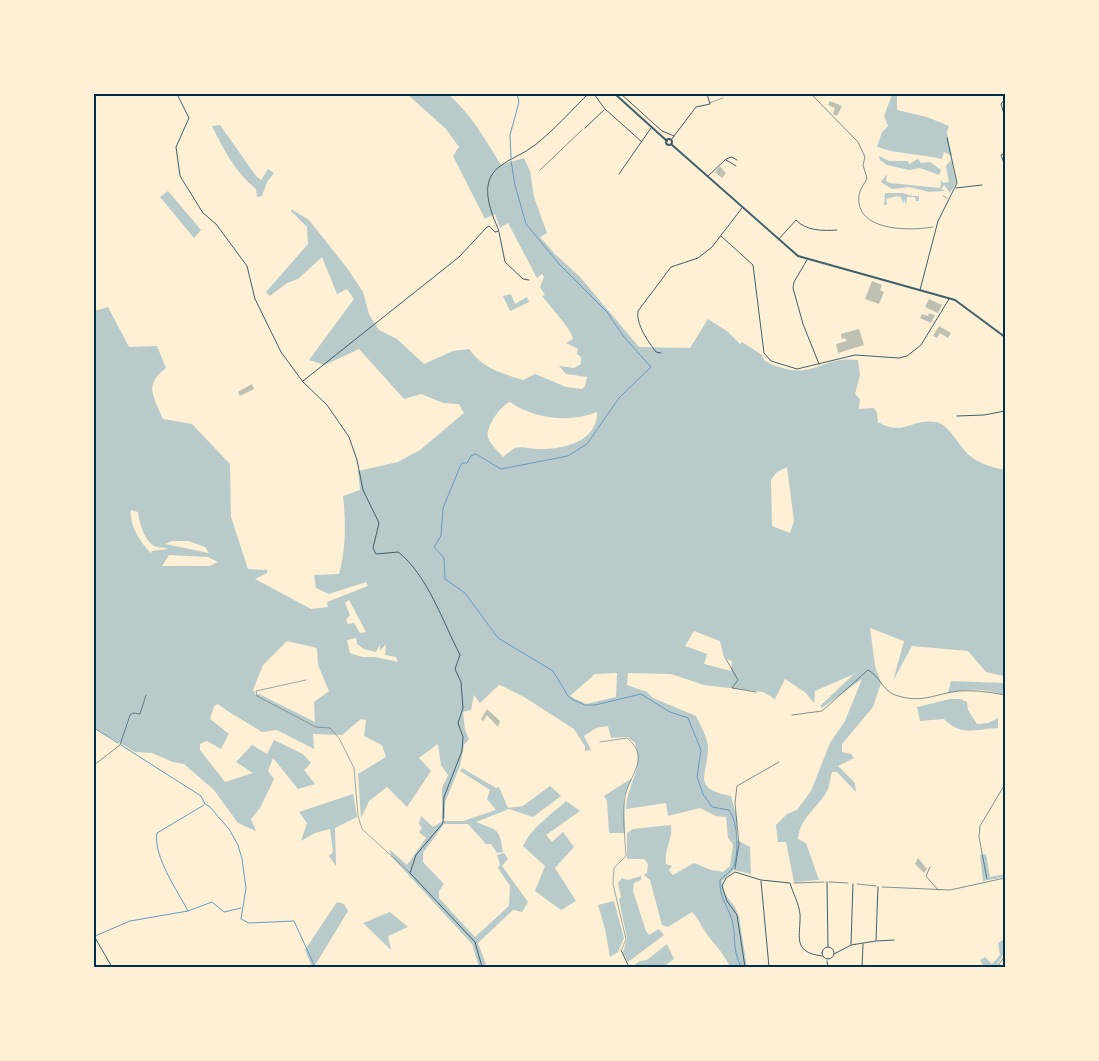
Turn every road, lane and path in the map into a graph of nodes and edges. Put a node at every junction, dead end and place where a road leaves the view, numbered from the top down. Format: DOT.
graph roads {
  1 [pos="176,94"];
  2 [pos="588,94"];
  3 [pos="594,94"];
  4 [pos="616,94"];
  5 [pos="621,94"];
  6 [pos="708,94"];
  7 [pos="811,94"];
  8 [pos="723,98"];
  9 [pos="1005,99"];
  10 [pos="710,103"];
  11 [pos="605,110"];
  12 [pos="1005,117"];
  13 [pos="652,127"];
  14 [pos="585,128"];
  15 [pos="674,136"];
  16 [pos="947,138"];
  17 [pos="671,140"];
  18 [pos="667,141"];
  19 [pos="642,142"];
  20 [pos="671,144"];
  21 [pos="1005,153"];
  22 [pos="725,160"];
  23 [pos="737,160"];
  24 [pos="736,166"];
  25 [pos="1005,166"];
  26 [pos="540,170"];
  27 [pos="619,174"];
  28 [pos="708,177"];
  29 [pos="982,185"];
  30 [pos="955,188"];
  31 [pos="943,196"];
  32 [pos="949,199"];
  33 [pos="742,208"];
  34 [pos="936,226"];
  35 [pos="837,230"];
  36 [pos="499,231"];
  37 [pos="721,236"];
  38 [pos="778,240"];
  39 [pos="807,260"];
  40 [pos="529,280"];
  41 [pos="920,291"];
  42 [pos="949,298"];
  43 [pos="1005,337"];
  44 [pos="661,353"];
  45 [pos="820,364"];
  46 [pos="303,382"];
  47 [pos="1005,411"];
  48 [pos="957,416"];
  49 [pos="726,660"];
  50 [pos="306,680"];
  51 [pos="756,692"];
  52 [pos="146,695"];
  53 [pos="1005,695"];
  54 [pos="792,715"];
  55 [pos="600,742"];
  56 [pos="779,762"];
  57 [pos="94,765"];
  58 [pos="1005,784"];
  59 [pos="930,867"];
  60 [pos="735,872"];
  61 [pos="410,873"];
  62 [pos="1005,878"];
  63 [pos="761,880"];
  64 [pos="987,881"];
  65 [pos="827,882"];
  66 [pos="790,884"];
  67 [pos="853,884"];
  68 [pos="878,886"];
  69 [pos="938,890"];
  70 [pos="94,937"];
  71 [pos="894,940"];
  72 [pos="876,941"];
  73 [pos="863,944"];
  74 [pos="851,945"];
  75 [pos="828,947"];
  76 [pos="621,950"];
  77 [pos="834,954"];
  78 [pos="822,956"];
  79 [pos="1005,956"];
  80 [pos="828,959"];
  81 [pos="112,967"];
  82 [pos="482,967"];
  83 [pos="628,967"];
  84 [pos="745,967"];
  85 [pos="769,967"];
  86 [pos="828,967"];
  87 [pos="862,967"];
  88 [pos="997,967"];
  1 -- 46 [label="street"];
  2 -- 36 [label="street"];
  3 -- 11 [label="street"];
  4 -- 13 [label="street"];
  5 -- 15 [label="street"];
  6 -- 10 [label="street"];
  7 -- 34 [label="path"];
  8 -- 10 [label="lane"];
  9 -- 12 [label="street"];
  10 -- 15 [label="street"];
  11 -- 14 [label="street"];
  11 -- 19 [label="street"];
  13 -- 18 [label="street"];
  13 -- 19 [label="street"];
  14 -- 26 [label="path"];
  15 -- 17 [label="street"];
  16 -- 30 [label="street"];
  17 -- 18 [label="street"];
  17 -- 20 [label="street"];
  18 -- 20 [label="street"];
  19 -- 27 [label="street"];
  20 -- 28 [label="street"];
  21 -- 25 [label="street"];
  22 -- 23 [label="street"];
  22 -- 24 [label="street"];
  22 -- 28 [label="street"];
  28 -- 33 [label="street"];
  29 -- 30 [label="street"];
  30 -- 32 [label="street"];
  31 -- 32 [label="lane"];
  32 -- 34 [label="street"];
  33 -- 37 [label="street"];
  33 -- 38 [label="street"];
  34 -- 41 [label="street"];
  35 -- 38 [label="street"];
  36 -- 40 [label="street"];
  36 -- 46 [label="street"];
  37 -- 44 [label="street"];
  37 -- 45 [label="street"];
  38 -- 39 [label="street"];
  39 -- 41 [label="street"];
  39 -- 45 [label="street"];
  41 -- 42 [label="street"];
  42 -- 43 [label="street"];
  42 -- 45 [label="street"];
  46 -- 61 [label="street"];
  47 -- 48 [label="street"];
  49 -- 51 [label="path"];
  50 -- 61 [label="lane"];
  52 -- 57 [label="path"];
  53 -- 54 [label="path"];
  55 -- 76 [label="lane"];
  56 -- 60 [label="path"];
  58 -- 64 [label="path"];
  59 -- 69 [label="path"];
  60 -- 63 [label="street"];
  60 -- 84 [label="street"];
  61 -- 82 [label="street"];
  62 -- 64 [label="path"];
  63 -- 66 [label="street"];
  63 -- 85 [label="street"];
  64 -- 69 [label="path"];
  65 -- 66 [label="path"];
  65 -- 75 [label="street"];
  66 -- 78 [label="street"];
  67 -- 74 [label="street"];
  68 -- 69 [label="path"];
  68 -- 72 [label="street"];
  70 -- 81 [label="street"];
  71 -- 72 [label="street"];
  72 -- 73 [label="street"];
  73 -- 74 [label="street"];
  73 -- 87 [label="street"];
  74 -- 77 [label="street"];
  75 -- 77 [label="street"];
  75 -- 78 [label="street"];
  76 -- 83 [label="street"];
  77 -- 80 [label="street"];
  78 -- 80 [label="street"];
  79 -- 88 [label="path"];
  80 -- 86 [label="street"];
}
